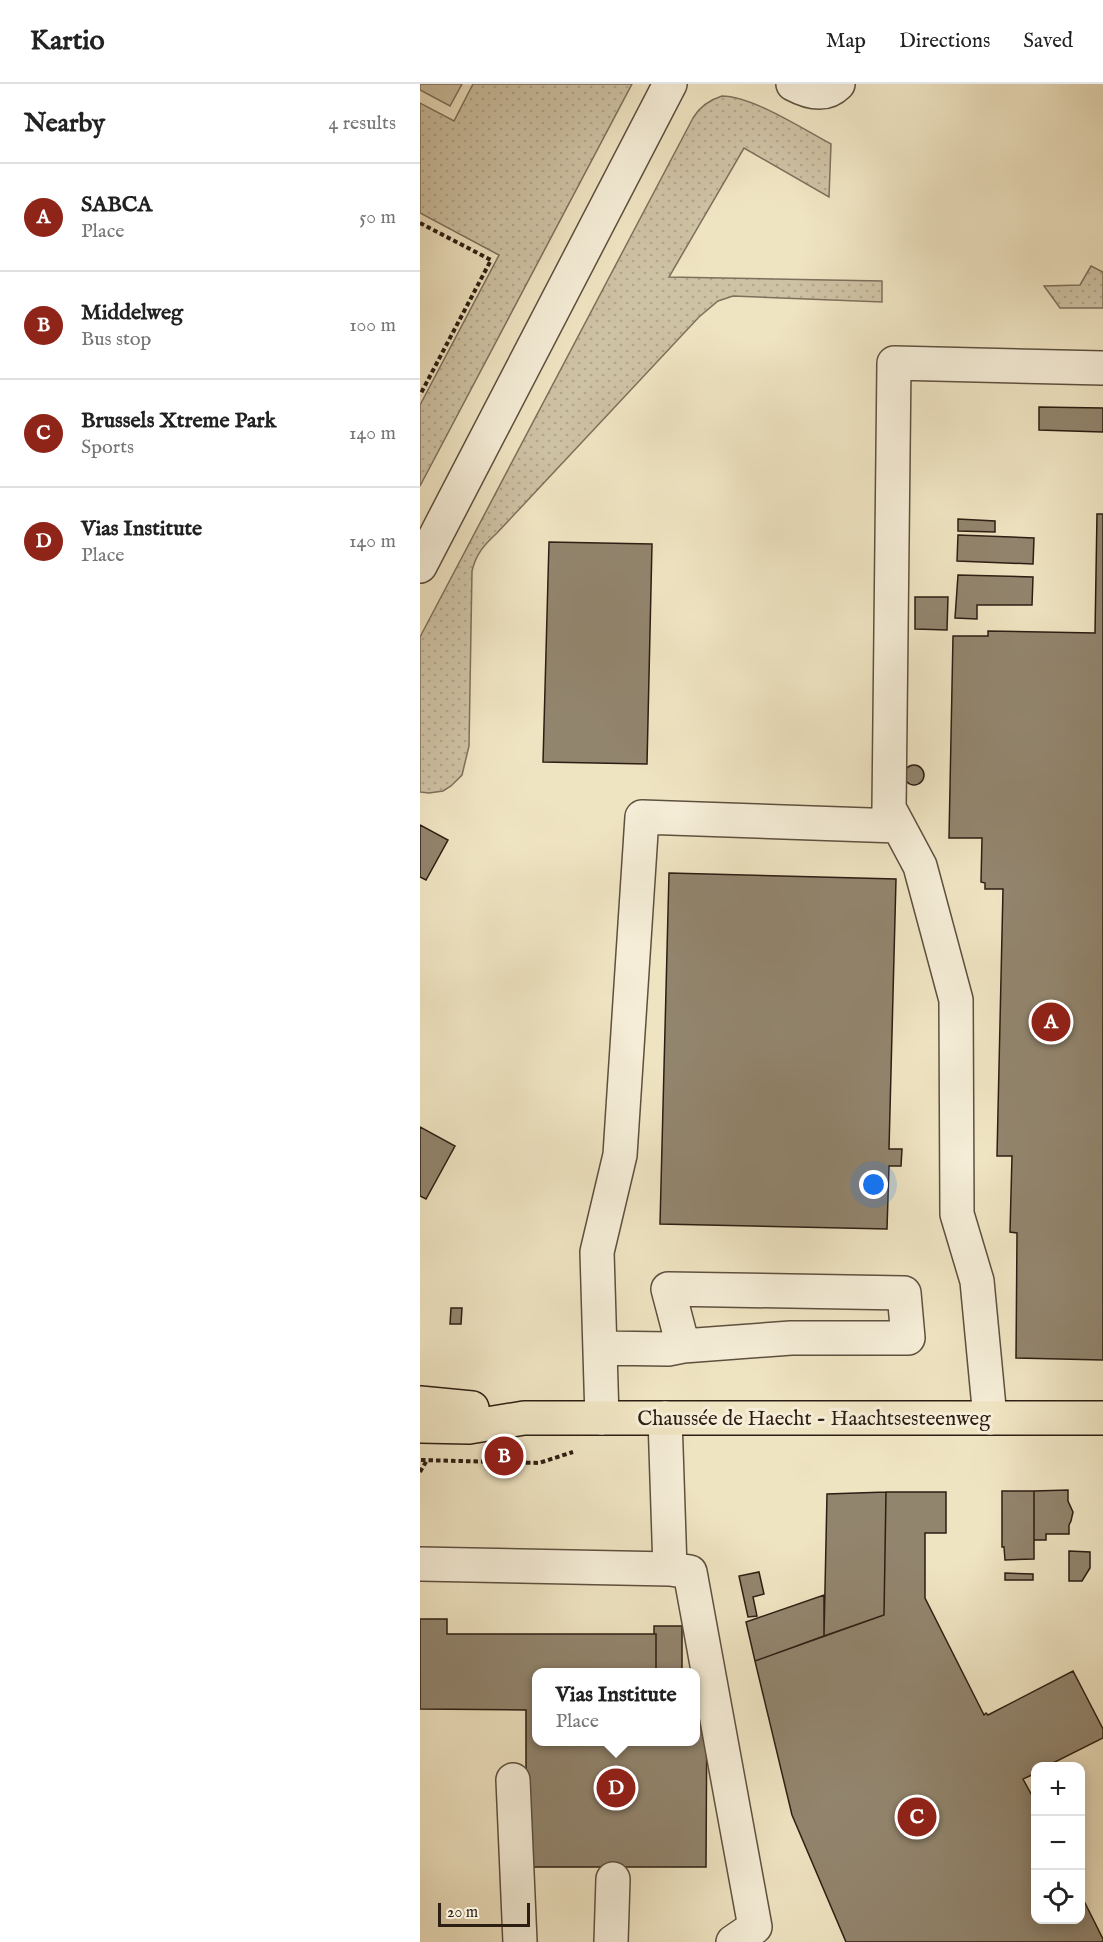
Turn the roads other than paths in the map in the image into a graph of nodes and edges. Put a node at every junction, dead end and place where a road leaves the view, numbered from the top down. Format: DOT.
graph roads {
  1 [pos="670,84"];
  2 [pos="793,84"];
  3 [pos="838,84"];
  4 [pos="1103,368"];
  5 [pos="420,566"];
  6 [pos="898,826"];
  7 [pos="683,1346"];
  8 [pos="600,1348"];
  9 [pos="420,1403"];
  10 [pos="524,1418"];
  11 [pos="602,1418"];
  12 [pos="665,1418"];
  13 [pos="990,1418"];
  14 [pos="1103,1418"];
  15 [pos="420,1426"];
  16 [pos="420,1564"];
  17 [pos="670,1569"];
  18 [pos="513,1780"];
  19 [pos="613,1879"];
  20 [pos="520,1942"];
  21 [pos="611,1942"];
  22 [pos="733,1942"];
  1 -- 5 [label="lane"];
  2 -- 3 [label="lane"];
  4 -- 6 [label="lane"];
  6 -- 8 [label="lane"];
  6 -- 13 [label="lane"];
  7 -- 7 [label="lane"];
  7 -- 8 [label="lane"];
  8 -- 11 [label="lane"];
  9 -- 10 [label="main road, Chaussée de Haecht - Haachtsesteenweg"];
  10 -- 11 [label="main road, Chaussée de Haecht - Haachtsesteenweg"];
  10 -- 15 [label="main road, Chaussée de Haecht - Haachtsesteenweg"];
  11 -- 12 [label="main road, Chaussée de Haecht - Haachtsesteenweg"];
  12 -- 13 [label="main road, Chaussée de Haecht - Haachtsesteenweg"];
  12 -- 17 [label="lane"];
  13 -- 14 [label="main road, Chaussée de Haecht - Haachtsesteenweg"];
  16 -- 17 [label="lane"];
  17 -- 22 [label="lane"];
  18 -- 20 [label="lane"];
  19 -- 21 [label="lane"];
}
